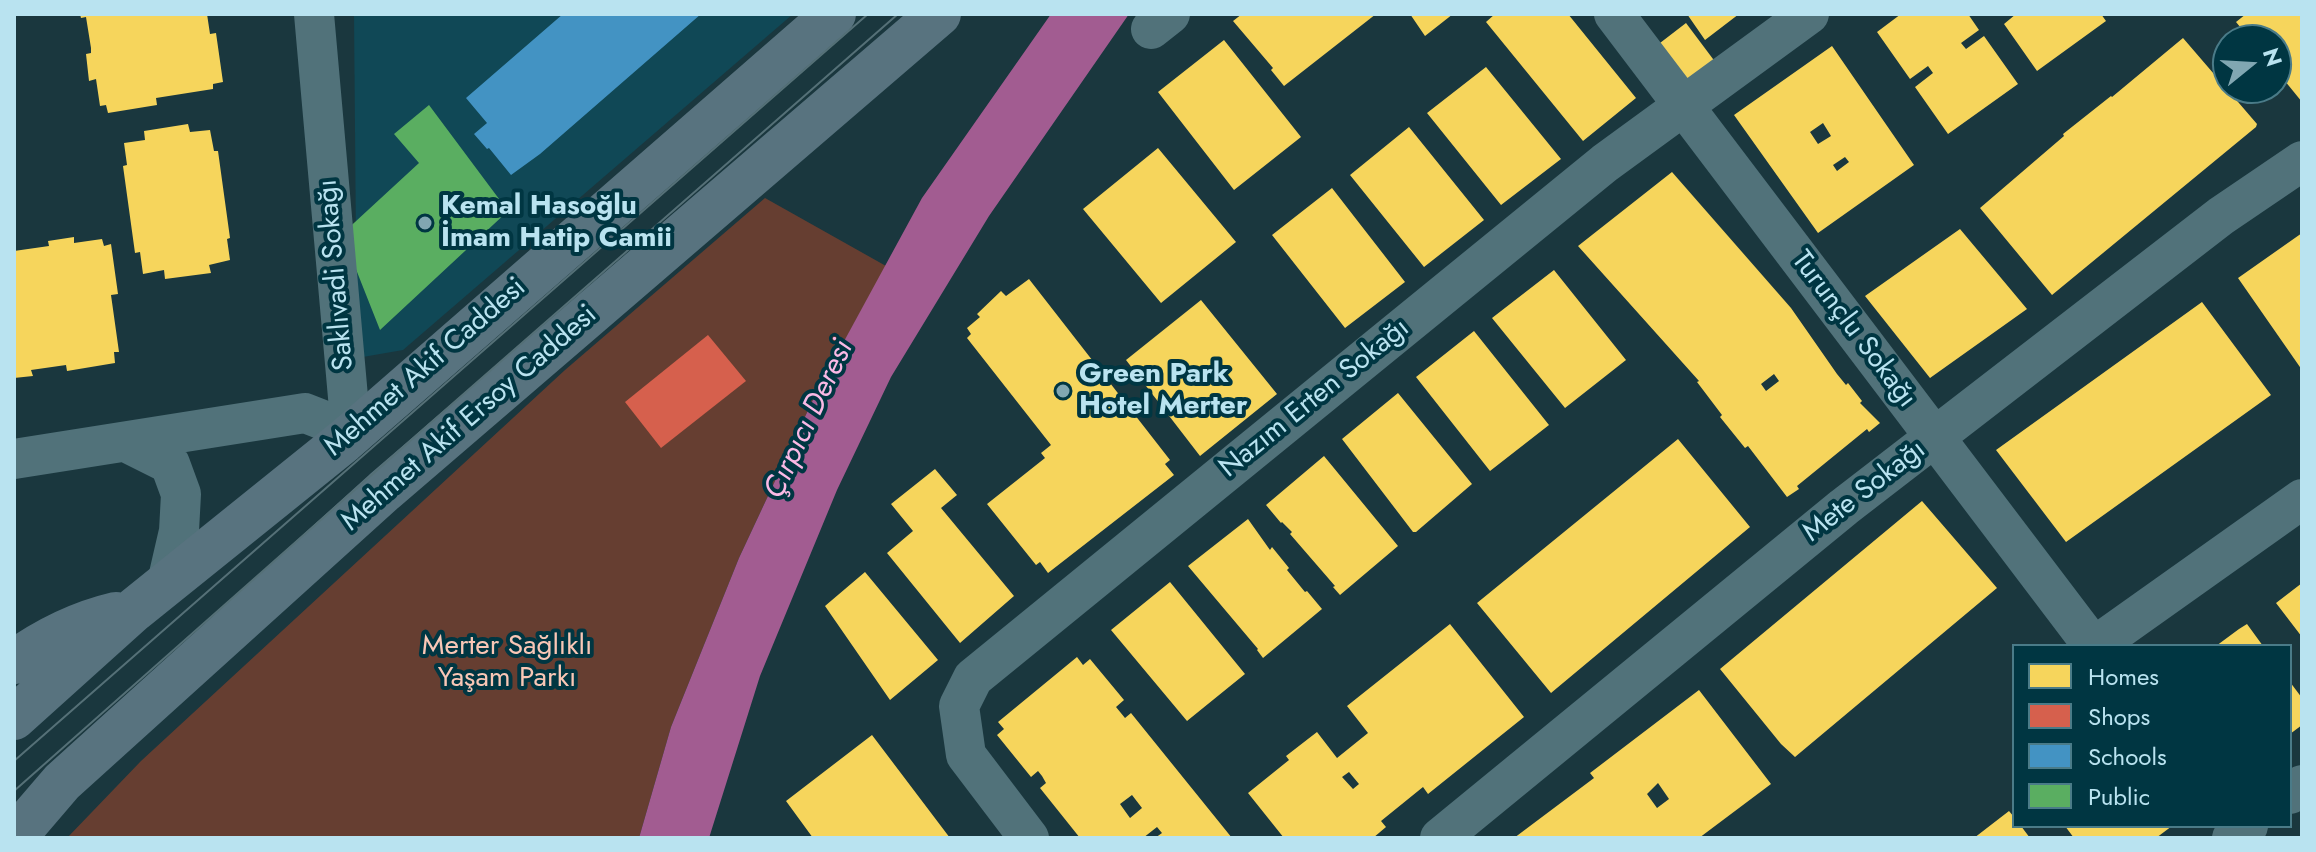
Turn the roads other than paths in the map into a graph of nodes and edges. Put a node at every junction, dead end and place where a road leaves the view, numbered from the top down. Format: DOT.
graph roads {
  1 [pos="314,14"];
  2 [pos="834,14"];
  3 [pos="939,14"];
  4 [pos="1614,14"];
  5 [pos="1809,14"];
  6 [pos="1683,105"];
  7 [pos="2302,161"];
  8 [pos="1934,437"];
  9 [pos="126,442"];
  10 [pos="14,459"];
  11 [pos="2302,499"];
  12 [pos="151,597"];
  13 [pos="2092,644"];
  14 [pos="2097,644"];
  15 [pos="14,662"];
  16 [pos="14,718"];
  17 [pos="14,838"];
  18 [pos="1029,838"];
  19 [pos="1440,838"];
  1 -- 9 [label="street, Saklıvadi Sokağı"];
  2 -- 12 [label="main road, Mehmet Akif Caddesi"];
  3 -- 17 [label="main road, Mehmet Akif Ersoy Caddesi"];
  4 -- 6 [label="street, Turunçlu Sokağı"];
  5 -- 6 [label="street, Nazım Erten Sokağı"];
  6 -- 8 [label="street, Turunçlu Sokağı"];
  6 -- 18 [label="street, Nazım Erten Sokağı"];
  7 -- 8 [label="street, Mete Sokağı"];
  8 -- 13 [label="street, Turunçlu Sokağı"];
  8 -- 19 [label="street, Mete Sokağı"];
  9 -- 10 [label="street, Saklıvadi Sokağı"];
  9 -- 12 [label="street"];
  11 -- 14 [label="street"];
  12 -- 15 [label="main road"];
  12 -- 16 [label="main road, Mehmet Akif Caddesi"];
}
